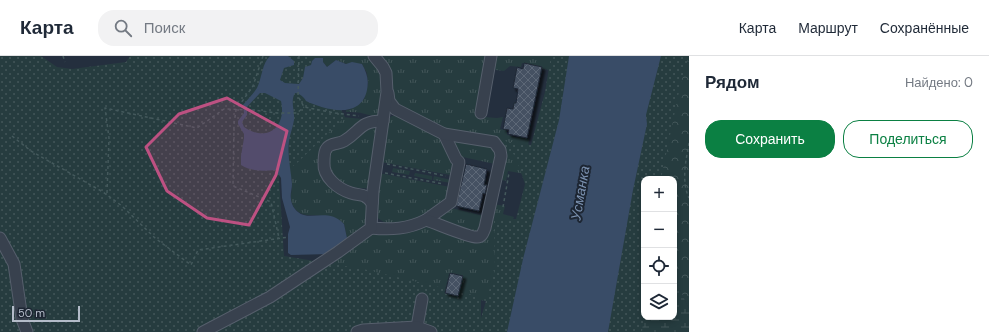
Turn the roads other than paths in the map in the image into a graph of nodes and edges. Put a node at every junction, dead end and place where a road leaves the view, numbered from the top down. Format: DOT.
graph roads {
  1 [pos="374,56"];
  2 [pos="491,56"];
  3 [pos="387,92"];
  4 [pos="481,113"];
  5 [pos="379,121"];
  6 [pos="444,134"];
  7 [pos="372,203"];
  8 [pos="426,220"];
  9 [pos="371,228"];
  10 [pos="0,238"];
  11 [pos="422,299"];
  12 [pos="417,327"];
  13 [pos="27,332"];
  14 [pos="203,332"];
  15 [pos="357,332"];
  16 [pos="431,332"];
  1 -- 3 [label="street"];
  2 -- 4 [label="street"];
  3 -- 5 [label="street"];
  3 -- 6 [label="street"];
  5 -- 7 [label="street"];
  5 -- 7 [label="street"];
  6 -- 8 [label="street"];
  6 -- 8 [label="street"];
  7 -- 9 [label="street"];
  8 -- 9 [label="street"];
  9 -- 14 [label="street"];
  10 -- 13 [label="street"];
  11 -- 12 [label="street"];
  12 -- 15 [label="street"];
  12 -- 16 [label="street"];
}
